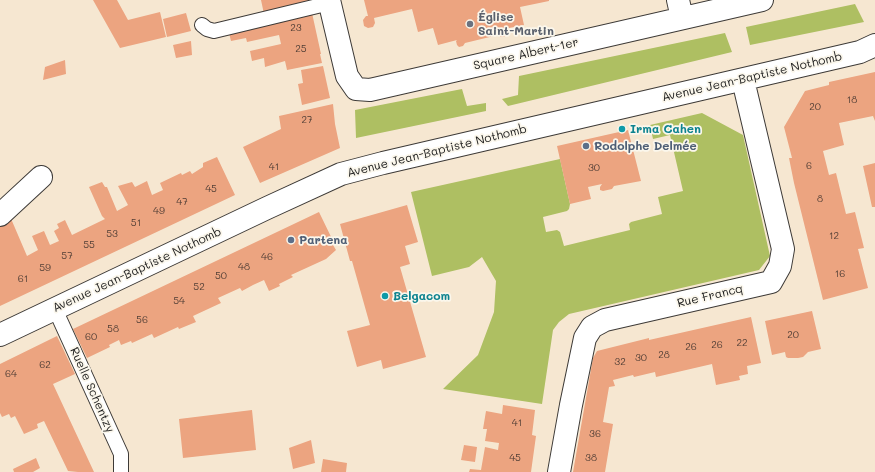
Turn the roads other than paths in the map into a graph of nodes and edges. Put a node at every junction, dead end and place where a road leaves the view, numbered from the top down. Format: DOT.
graph roads {
  1 [pos="762,0"];
  2 [pos="330,2"];
  3 [pos="680,9"];
  4 [pos="202,25"];
  5 [pos="875,45"];
  6 [pos="743,80"];
  7 [pos="41,177"];
  8 [pos="0,215"];
  9 [pos="55,309"];
  10 [pos="0,335"];
  11 [pos="121,472"];
  12 [pos="559,472"];
  1 -- 3 [label="street, Square Albert-1er"];
  2 -- 3 [label="street, Square Albert-1er"];
  2 -- 4 [label="lane"];
  5 -- 6 [label="street, Avenue Jean-Baptiste Nothomb"];
  6 -- 9 [label="street, Avenue Jean-Baptiste Nothomb"];
  6 -- 12 [label="street, Rue Francq"];
  7 -- 8 [label="street"];
  9 -- 10 [label="street, Avenue Jean-Baptiste Nothomb"];
  9 -- 11 [label="lane, Ruelle Schentzy"];
}
